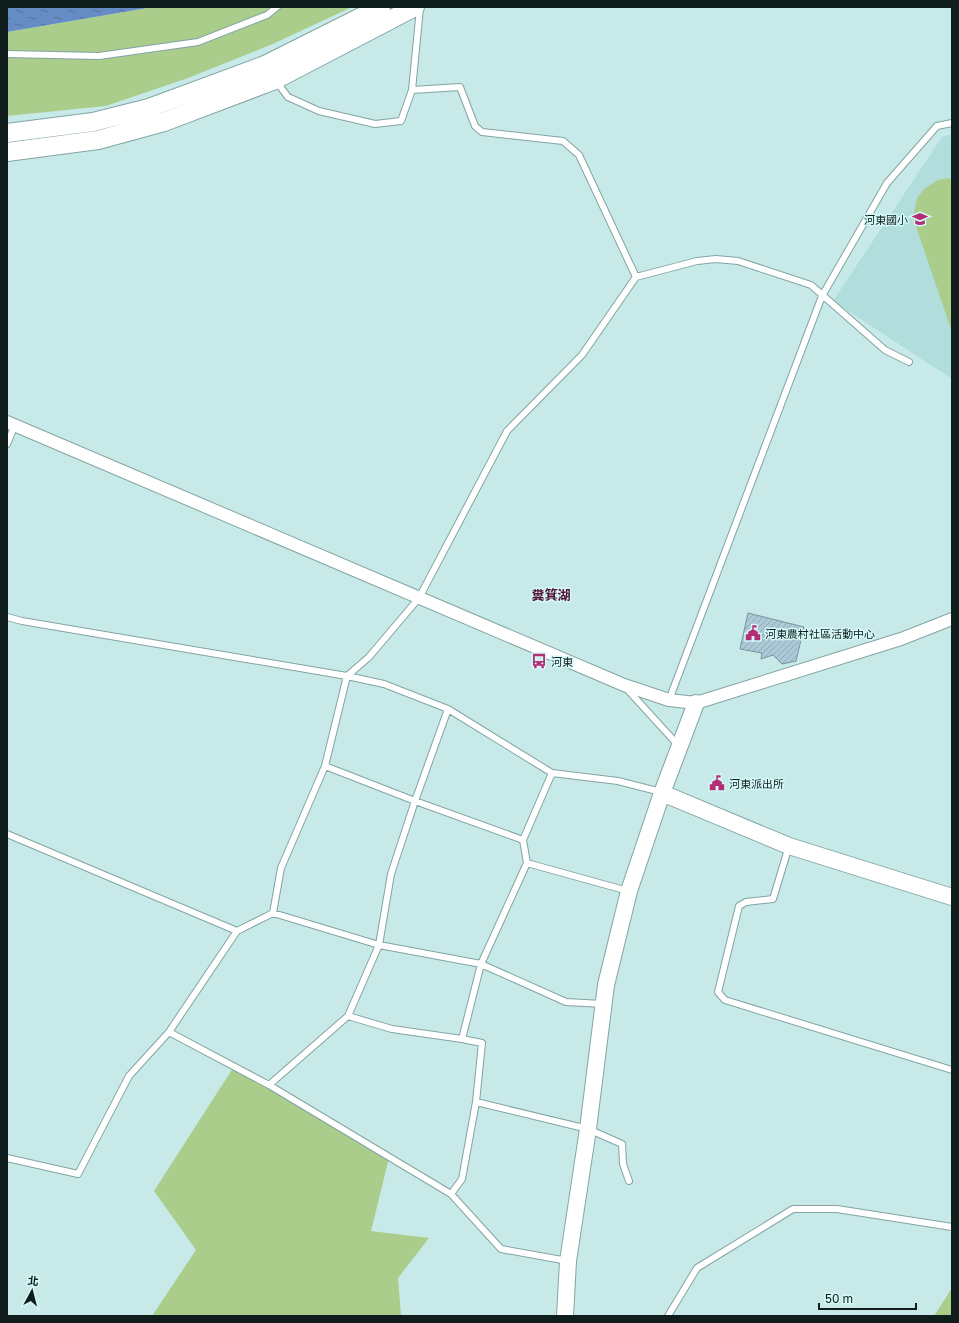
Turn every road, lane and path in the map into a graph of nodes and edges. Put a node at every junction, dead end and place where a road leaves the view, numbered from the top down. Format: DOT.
graph roads {
  1 [pos="277,7"];
  2 [pos="381,7"];
  3 [pos="415,7"];
  4 [pos="420,7"];
  5 [pos="7,54"];
  6 [pos="275,80"];
  7 [pos="412,90"];
  8 [pos="952,123"];
  9 [pos="7,133"];
  10 [pos="7,152"];
  11 [pos="636,277"];
  12 [pos="822,296"];
  13 [pos="909,362"];
  14 [pos="11,423"];
  15 [pos="7,444"];
  16 [pos="419,598"];
  17 [pos="7,617"];
  18 [pos="952,619"];
  19 [pos="347,676"];
  20 [pos="624,685"];
  21 [pos="669,700"];
  22 [pos="696,703"];
  23 [pos="448,709"];
  24 [pos="679,746"];
  25 [pos="325,766"];
  26 [pos="552,773"];
  27 [pos="662,793"];
  28 [pos="415,801"];
  29 [pos="7,834"];
  30 [pos="524,840"];
  31 [pos="789,846"];
  32 [pos="528,863"];
  33 [pos="629,891"];
  34 [pos="952,897"];
  35 [pos="273,913"];
  36 [pos="236,931"];
  37 [pos="379,945"];
  38 [pos="481,964"];
  39 [pos="604,1004"];
  40 [pos="348,1016"];
  41 [pos="169,1032"];
  42 [pos="462,1039"];
  43 [pos="952,1070"];
  44 [pos="269,1085"];
  45 [pos="476,1102"];
  46 [pos="588,1129"];
  47 [pos="7,1158"];
  48 [pos="629,1181"];
  49 [pos="451,1194"];
  50 [pos="952,1227"];
  51 [pos="568,1261"];
  52 [pos="565,1316"];
  53 [pos="668,1316"];
  1 -- 5 [label="lane"];
  2 -- 9 [label="main road"];
  3 -- 6 [label="main road"];
  4 -- 7 [label="lane"];
  6 -- 7 [label="lane"];
  6 -- 10 [label="main road"];
  7 -- 11 [label="lane"];
  8 -- 12 [label="lane"];
  11 -- 12 [label="lane"];
  11 -- 16 [label="lane"];
  12 -- 13 [label="lane"];
  12 -- 21 [label="lane"];
  14 -- 15 [label="lane"];
  14 -- 16 [label="street"];
  16 -- 19 [label="lane"];
  16 -- 20 [label="street"];
  17 -- 19 [label="lane"];
  18 -- 22 [label="street"];
  19 -- 23 [label="lane"];
  19 -- 25 [label="lane"];
  20 -- 21 [label="street"];
  20 -- 24 [label="lane"];
  21 -- 22 [label="street"];
  22 -- 24 [label="street"];
  23 -- 26 [label="lane"];
  23 -- 28 [label="lane"];
  24 -- 27 [label="street"];
  25 -- 28 [label="lane"];
  25 -- 35 [label="lane"];
  26 -- 27 [label="lane"];
  26 -- 30 [label="lane"];
  27 -- 31 [label="street"];
  27 -- 33 [label="street"];
  28 -- 30 [label="lane"];
  28 -- 37 [label="lane"];
  29 -- 36 [label="lane"];
  30 -- 32 [label="lane"];
  31 -- 34 [label="street"];
  31 -- 43 [label="lane"];
  32 -- 33 [label="lane"];
  32 -- 38 [label="lane"];
  33 -- 39 [label="street"];
  35 -- 36 [label="lane"];
  35 -- 37 [label="lane"];
  36 -- 41 [label="lane"];
  37 -- 38 [label="lane"];
  37 -- 40 [label="lane"];
  38 -- 39 [label="lane"];
  38 -- 42 [label="lane"];
  39 -- 46 [label="street"];
  40 -- 42 [label="lane"];
  40 -- 44 [label="lane"];
  41 -- 44 [label="lane"];
  41 -- 47 [label="lane"];
  42 -- 45 [label="lane"];
  44 -- 49 [label="lane"];
  45 -- 46 [label="lane"];
  45 -- 49 [label="lane"];
  46 -- 48 [label="lane"];
  46 -- 51 [label="street"];
  49 -- 51 [label="lane"];
  50 -- 53 [label="lane"];
  51 -- 52 [label="street"];
}
